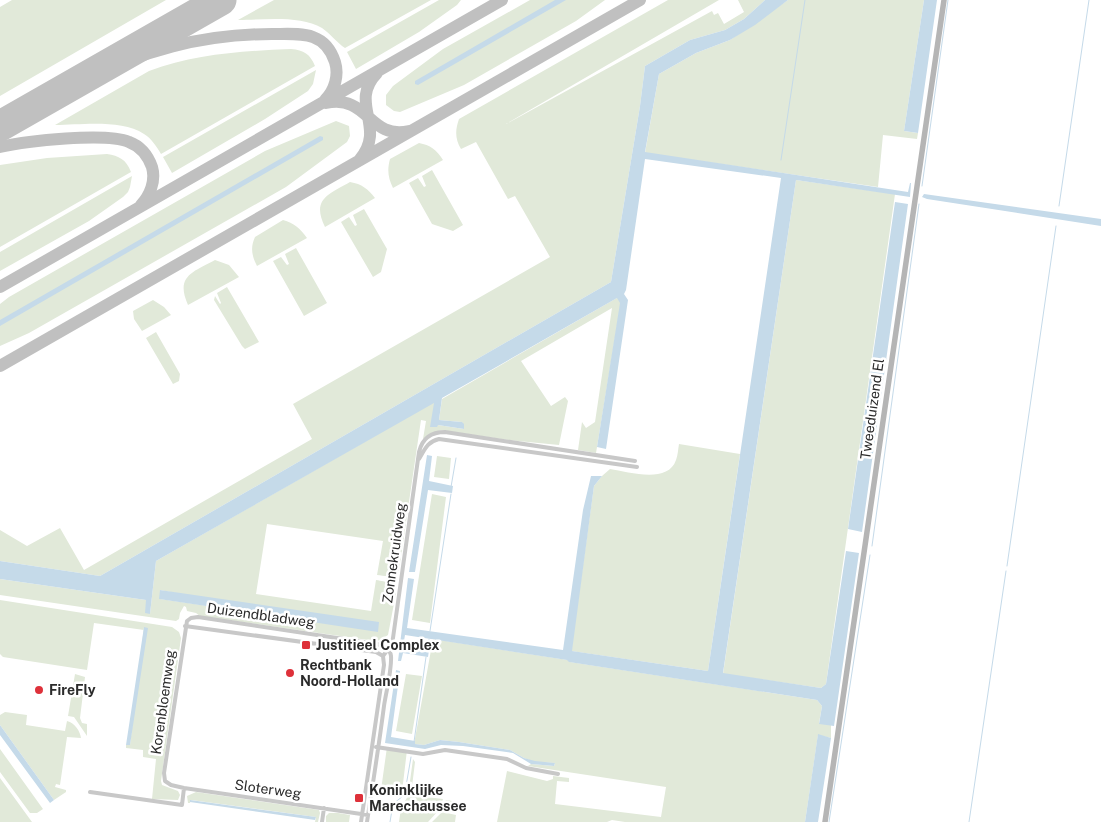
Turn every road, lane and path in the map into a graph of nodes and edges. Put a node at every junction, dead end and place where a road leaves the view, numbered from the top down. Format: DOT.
graph roads {
  1 [pos="944,0"];
  2 [pos="419,459"];
  3 [pos="635,461"];
  4 [pos="637,468"];
  5 [pos="185,626"];
  6 [pos="388,649"];
  7 [pos="383,656"];
  8 [pos="372,747"];
  9 [pos="378,748"];
  10 [pos="558,774"];
  11 [pos="165,781"];
  12 [pos="184,788"];
  13 [pos="90,792"];
  14 [pos="324,808"];
  15 [pos="362,814"];
  16 [pos="368,815"];
  17 [pos="322,822"];
  18 [pos="361,822"];
  19 [pos="368,822"];
  20 [pos="825,822"];
  1 -- 20 [label="street, Tweeduizend El"];
  2 -- 3 [label="street, Zonnekruidweg"];
  2 -- 4 [label="street"];
  2 -- 6 [label="street, Zonnekruidweg"];
  5 -- 6 [label="street, Duizendbladweg"];
  5 -- 7 [label="street, Duizendbladweg"];
  5 -- 11 [label="street, Korenbloemweg"];
  6 -- 7 [label="street, Zonnekruidweg"];
  6 -- 9 [label="street, Zonnekruidweg"];
  7 -- 8 [label="street"];
  8 -- 9 [label="street"];
  8 -- 15 [label="street"];
  9 -- 10 [label="street"];
  9 -- 16 [label="street, Zonnekruidweg"];
  11 -- 12 [label="street, Sloterweg"];
  12 -- 13 [label="street"];
  12 -- 14 [label="street, Sloterweg"];
  14 -- 15 [label="street, Sloterweg"];
  14 -- 17 [label="street"];
  15 -- 16 [label="street, Sloterweg"];
  15 -- 18 [label="street"];
  16 -- 19 [label="street, Zonnekruidweg"];
}
